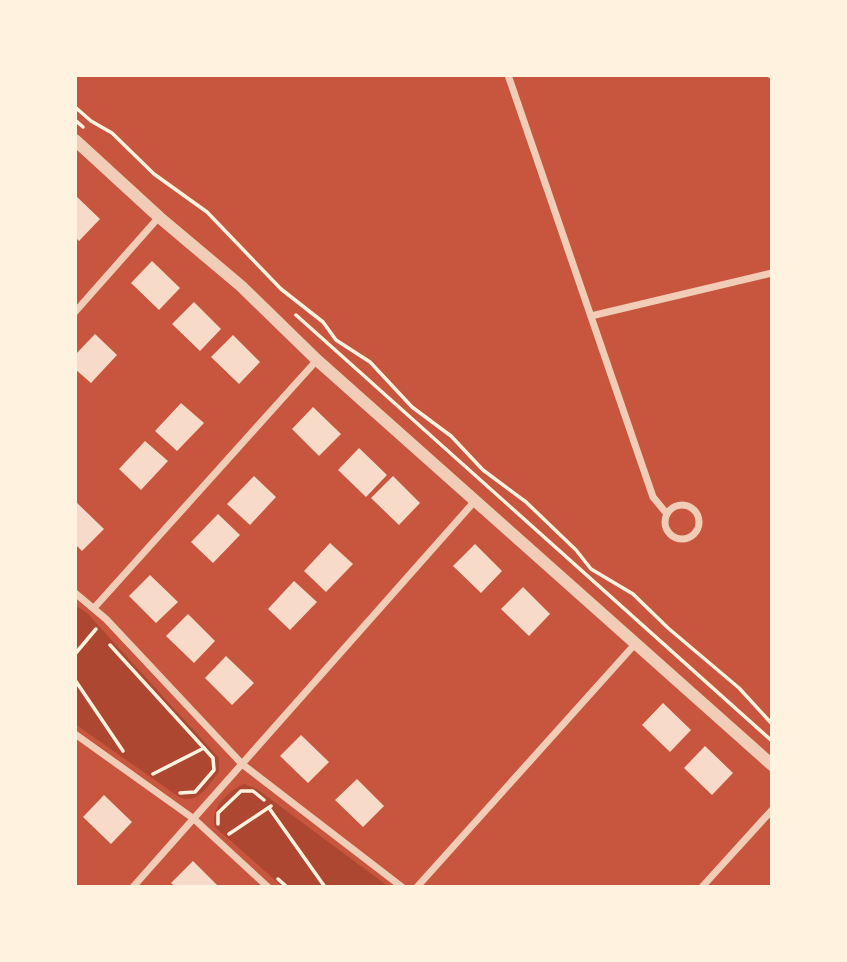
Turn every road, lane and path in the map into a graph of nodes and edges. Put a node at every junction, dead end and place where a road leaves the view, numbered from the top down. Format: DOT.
graph roads {
  1 [pos="508,75"];
  2 [pos="75,107"];
  3 [pos="75,120"];
  4 [pos="85,129"];
  5 [pos="75,140"];
  6 [pos="159,217"];
  7 [pos="772,273"];
  8 [pos="287,307"];
  9 [pos="75,312"];
  10 [pos="591,316"];
  11 [pos="317,360"];
  12 [pos="474,502"];
  13 [pos="667,514"];
  14 [pos="75,593"];
  15 [pos="94,608"];
  16 [pos="637,643"];
  17 [pos="75,654"];
  18 [pos="75,680"];
  19 [pos="772,724"];
  20 [pos="75,734"];
  21 [pos="772,741"];
  22 [pos="115,747"];
  23 [pos="204,748"];
  24 [pos="242,764"];
  25 [pos="772,765"];
  26 [pos="144,768"];
  27 [pos="153,774"];
  28 [pos="163,781"];
  29 [pos="172,788"];
  30 [pos="271,807"];
  31 [pos="772,810"];
  32 [pos="283,814"];
  33 [pos="194,819"];
  34 [pos="218,825"];
  35 [pos="229,834"];
  36 [pos="133,887"];
  37 [pos="268,887"];
  38 [pos="324,887"];
  39 [pos="402,887"];
  40 [pos="417,887"];
  41 [pos="702,887"];
  1 -- 10 [label="street"];
  2 -- 19 [label="path"];
  3 -- 4 [label="path"];
  5 -- 6 [label="street"];
  6 -- 9 [label="street"];
  6 -- 11 [label="street"];
  7 -- 10 [label="street"];
  8 -- 21 [label="path"];
  10 -- 13 [label="street"];
  11 -- 12 [label="street"];
  11 -- 15 [label="street"];
  12 -- 16 [label="street"];
  12 -- 24 [label="street"];
  13 -- 13 [label="street"];
  14 -- 15 [label="street"];
  15 -- 24 [label="street"];
  16 -- 25 [label="street"];
  16 -- 40 [label="street"];
  17 -- 23 [label="path"];
  18 -- 22 [label="path"];
  20 -- 33 [label="street"];
  23 -- 27 [label="path"];
  23 -- 29 [label="path"];
  24 -- 33 [label="street"];
  24 -- 39 [label="street"];
  26 -- 27 [label="path"];
  27 -- 28 [label="path"];
  30 -- 32 [label="path"];
  30 -- 34 [label="path"];
  30 -- 35 [label="path"];
  30 -- 38 [label="path"];
  31 -- 41 [label="street"];
  33 -- 36 [label="street"];
  33 -- 37 [label="street"];
}
